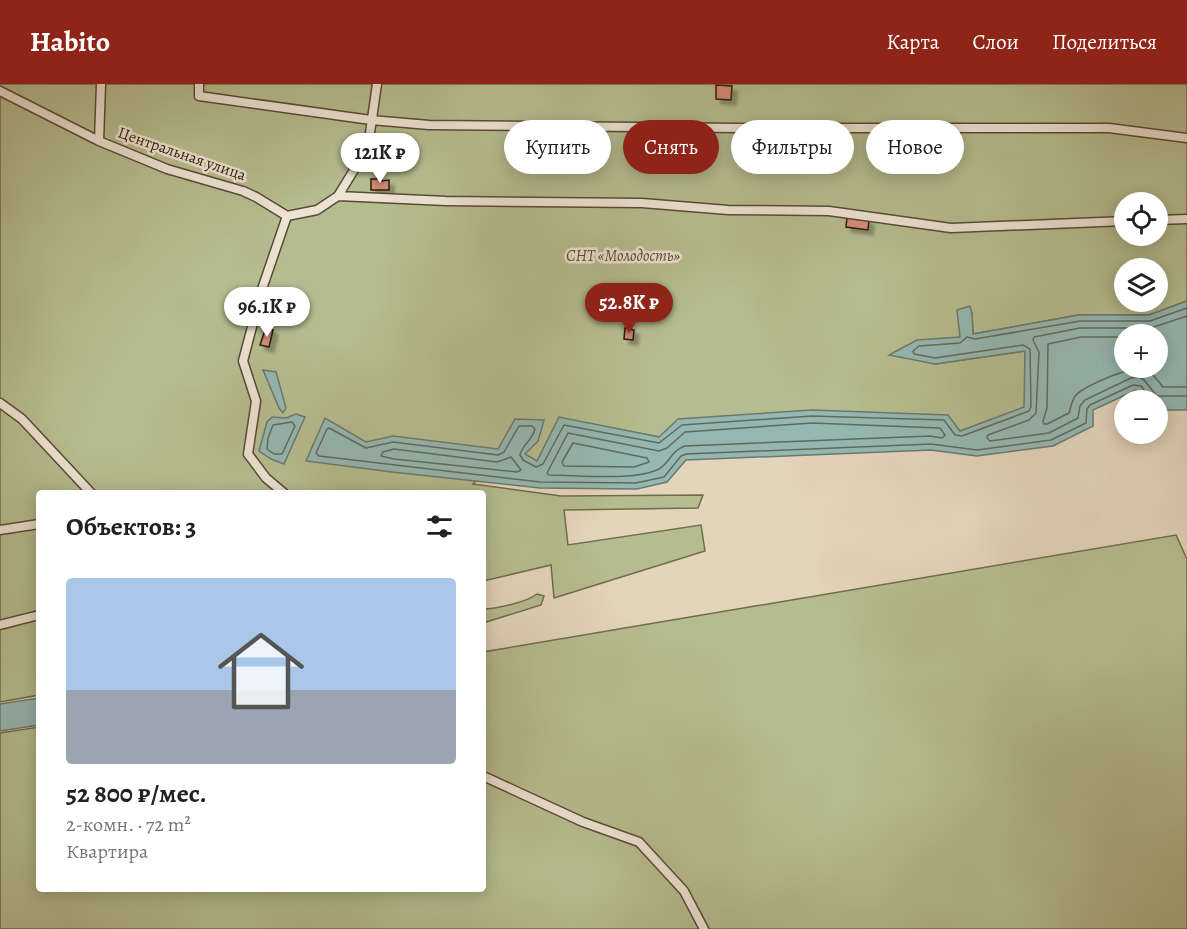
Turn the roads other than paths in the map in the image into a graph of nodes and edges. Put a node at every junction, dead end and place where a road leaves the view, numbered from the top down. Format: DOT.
graph roads {
  1 [pos="101,84"];
  2 [pos="200,84"];
  3 [pos="377,84"];
  4 [pos="0,91"];
  5 [pos="371,120"];
  6 [pos="1187,138"];
  7 [pos="99,141"];
  8 [pos="338,196"];
  9 [pos="288,216"];
  10 [pos="1187,219"];
  11 [pos="1168,220"];
  12 [pos="1114,221"];
  13 [pos="0,403"];
  14 [pos="88,490"];
  15 [pos="280,490"];
  16 [pos="36,524"];
  17 [pos="0,530"];
  18 [pos="36,616"];
  19 [pos="0,625"];
  20 [pos="486,777"];
  21 [pos="704,929"];
  1 -- 7 [label="street"];
  2 -- 5 [label="street"];
  3 -- 5 [label="street"];
  4 -- 7 [label="street, Центральная улица"];
  5 -- 6 [label="street"];
  5 -- 8 [label="street"];
  7 -- 9 [label="street, Центральная улица"];
  8 -- 9 [label="street"];
  8 -- 12 [label="street"];
  9 -- 15 [label="street"];
  10 -- 11 [label="street"];
  13 -- 14 [label="street"];
  16 -- 17 [label="street"];
  18 -- 19 [label="street"];
  20 -- 21 [label="street"];
}
